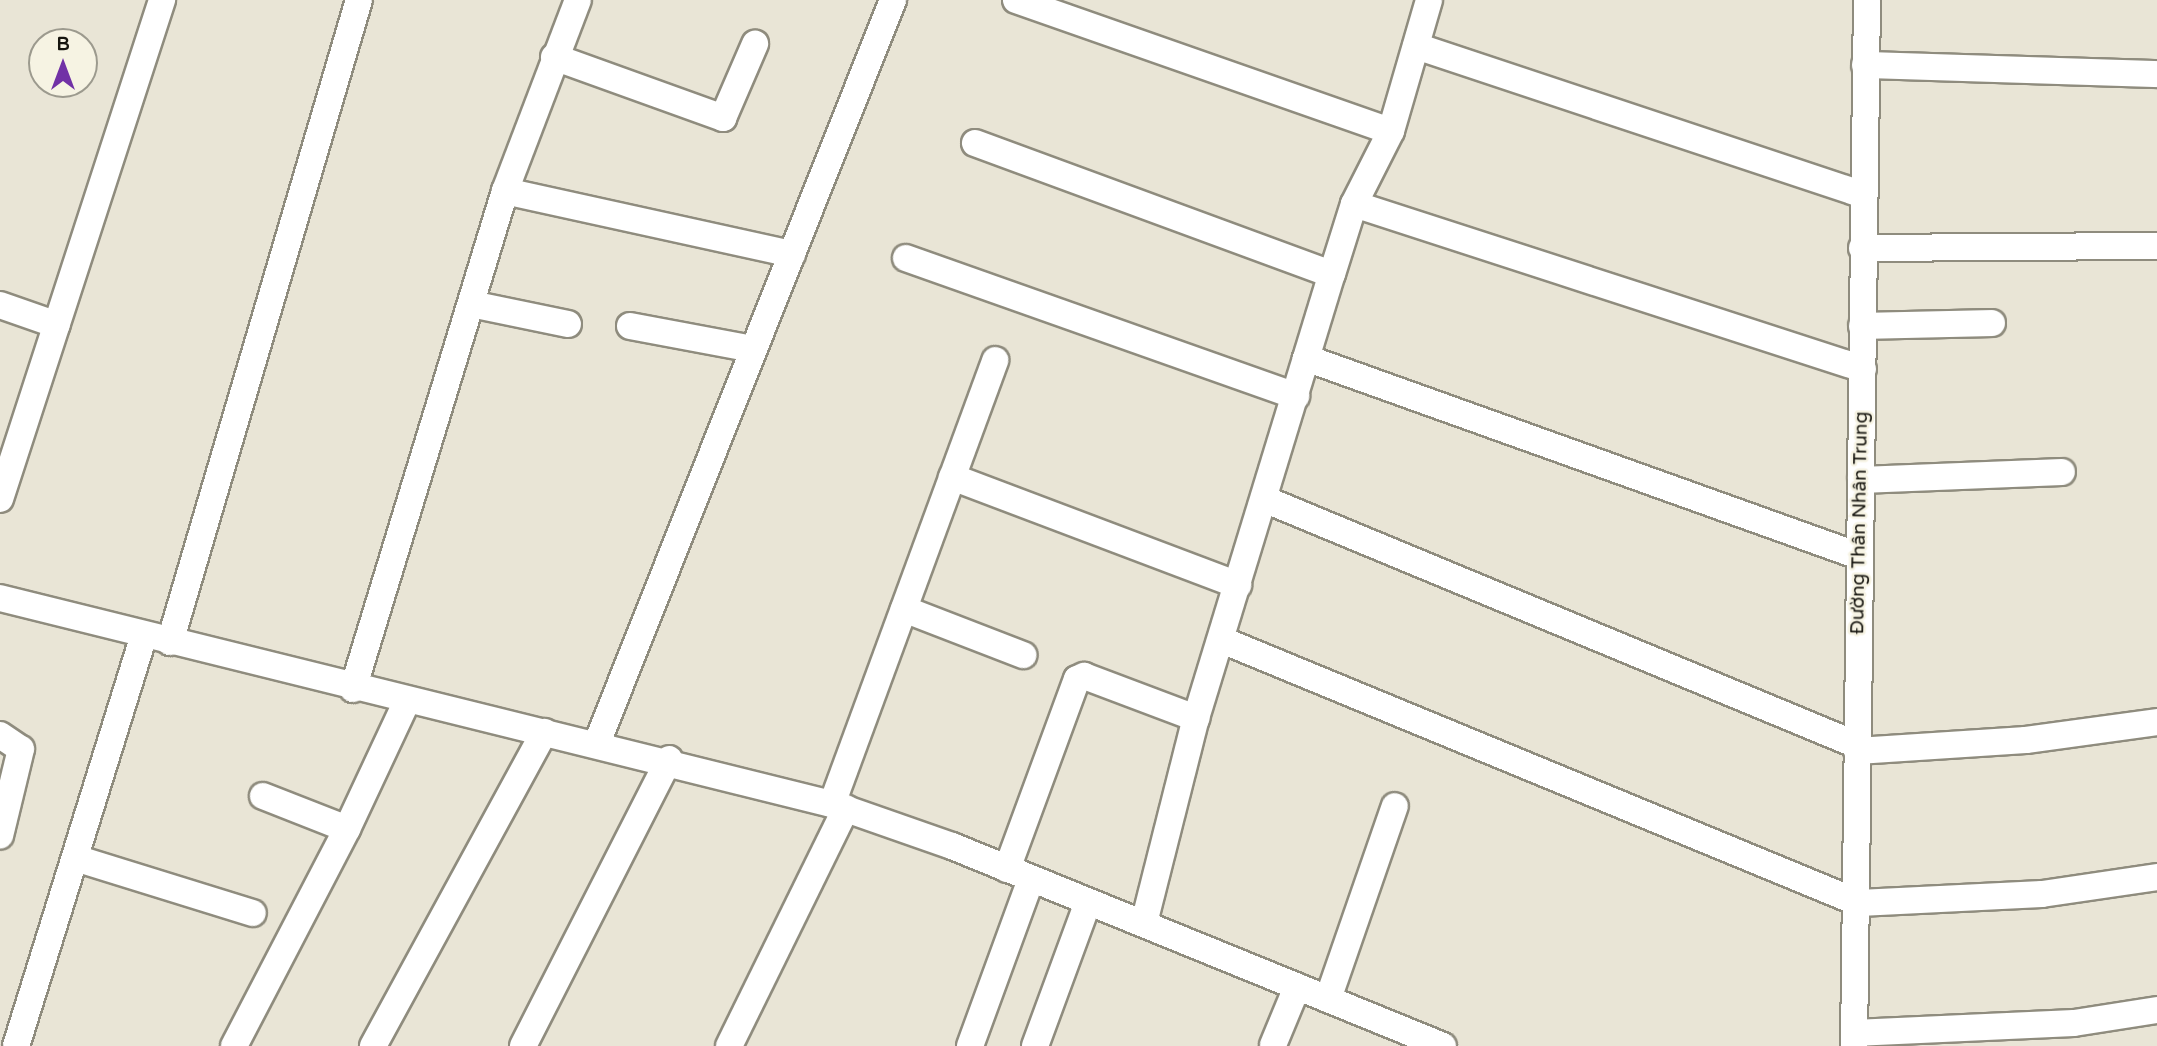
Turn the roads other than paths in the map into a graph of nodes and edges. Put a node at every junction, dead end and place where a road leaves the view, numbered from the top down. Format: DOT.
graph roads {
  1 [pos="162,0"];
  2 [pos="359,0"];
  3 [pos="578,0"];
  4 [pos="893,0"];
  5 [pos="1016,0"];
  6 [pos="1429,0"];
  7 [pos="1867,0"];
  8 [pos="755,44"];
  9 [pos="1416,46"];
  10 [pos="554,57"];
  11 [pos="1865,65"];
  12 [pos="2157,74"];
  13 [pos="1391,131"];
  14 [pos="975,143"];
  15 [pos="505,191"];
  16 [pos="1862,194"];
  17 [pos="1354,204"];
  18 [pos="2157,246"];
  19 [pos="1862,248"];
  20 [pos="792,254"];
  21 [pos="906,258"];
  22 [pos="1332,274"];
  23 [pos="471,304"];
  24 [pos="0,305"];
  25 [pos="1992,323"];
  26 [pos="568,324"];
  27 [pos="57,325"];
  28 [pos="630,326"];
  29 [pos="1862,326"];
  30 [pos="753,349"];
  31 [pos="1306,358"];
  32 [pos="995,360"];
  33 [pos="1863,369"];
  34 [pos="1296,396"];
  35 [pos="2062,472"];
  36 [pos="952,477"];
  37 [pos="1861,480"];
  38 [pos="0,499"];
  39 [pos="1264,499"];
  40 [pos="1859,556"];
  41 [pos="1238,585"];
  42 [pos="0,598"];
  43 [pos="904,609"];
  44 [pos="144,635"];
  45 [pos="1222,640"];
  46 [pos="170,642"];
  47 [pos="1023,654"];
  48 [pos="353,689"];
  49 [pos="406,703"];
  50 [pos="1196,718"];
  51 [pos="2157,722"];
  52 [pos="544,732"];
  53 [pos="0,736"];
  54 [pos="597,743"];
  55 [pos="1857,748"];
  56 [pos="669,759"];
  57 [pos="262,796"];
  58 [pos="839,806"];
  59 [pos="1395,806"];
  60 [pos="348,829"];
  61 [pos="0,836"];
  62 [pos="75,858"];
  63 [pos="1019,874"];
  64 [pos="2157,877"];
  65 [pos="1088,902"];
  66 [pos="1859,904"];
  67 [pos="253,913"];
  68 [pos="1144,923"];
  69 [pos="1297,987"];
  70 [pos="1328,999"];
  71 [pos="2157,1010"];
  72 [pos="1413,1040"];
  73 [pos="1854,1040"];
  74 [pos="1273,1045"];
  75 [pos="16,1046"];
  76 [pos="233,1046"];
  77 [pos="373,1046"];
  78 [pos="523,1046"];
  79 [pos="729,1046"];
  80 [pos="970,1046"];
  81 [pos="1035,1046"];
  82 [pos="1443,1046"];
  1 -- 27 [label="street"];
  2 -- 46 [label="street"];
  3 -- 10 [label="street"];
  4 -- 20 [label="street"];
  5 -- 13 [label="street"];
  6 -- 9 [label="street"];
  7 -- 11 [label="street, Đường Thân Nhân Trung"];
  8 -- 10 [label="street"];
  9 -- 13 [label="street"];
  9 -- 16 [label="street"];
  10 -- 15 [label="street"];
  11 -- 12 [label="street"];
  11 -- 16 [label="street, Đường Thân Nhân Trung"];
  13 -- 17 [label="street"];
  14 -- 22 [label="street"];
  15 -- 20 [label="street"];
  15 -- 23 [label="street"];
  16 -- 19 [label="street, Đường Thân Nhân Trung"];
  17 -- 22 [label="street"];
  17 -- 33 [label="street"];
  18 -- 19 [label="street"];
  19 -- 29 [label="street, Đường Thân Nhân Trung"];
  20 -- 30 [label="street"];
  21 -- 34 [label="street"];
  22 -- 31 [label="street"];
  23 -- 26 [label="street"];
  23 -- 48 [label="street"];
  24 -- 27 [label="street"];
  25 -- 29 [label="street"];
  27 -- 38 [label="street"];
  28 -- 30 [label="street"];
  29 -- 33 [label="street, Đường Thân Nhân Trung"];
  30 -- 54 [label="street"];
  31 -- 34 [label="street"];
  31 -- 40 [label="street"];
  32 -- 36 [label="street"];
  33 -- 37 [label="street, Đường Thân Nhân Trung"];
  34 -- 39 [label="street"];
  35 -- 37 [label="street"];
  36 -- 41 [label="street"];
  36 -- 43 [label="street"];
  37 -- 40 [label="street, Đường Thân Nhân Trung"];
  39 -- 41 [label="street"];
  39 -- 55 [label="street"];
  40 -- 55 [label="street, Đường Thân Nhân Trung"];
  41 -- 45 [label="street"];
  42 -- 44 [label="street"];
  43 -- 47 [label="street"];
  43 -- 58 [label="street"];
  44 -- 46 [label="street"];
  44 -- 62 [label="street"];
  45 -- 50 [label="street"];
  45 -- 66 [label="street"];
  46 -- 48 [label="street"];
  48 -- 49 [label="street"];
  49 -- 52 [label="street"];
  49 -- 60 [label="street"];
  50 -- 63 [label="street"];
  50 -- 68 [label="street"];
  51 -- 55 [label="street"];
  52 -- 54 [label="street"];
  52 -- 77 [label="street"];
  53 -- 61 [label="street"];
  54 -- 56 [label="street"];
  55 -- 66 [label="street, Đường Thân Nhân Trung"];
  56 -- 58 [label="street"];
  56 -- 78 [label="street"];
  57 -- 60 [label="street"];
  58 -- 63 [label="street"];
  58 -- 79 [label="street"];
  59 -- 70 [label="street"];
  60 -- 76 [label="street"];
  62 -- 67 [label="street"];
  62 -- 75 [label="street"];
  63 -- 65 [label="street"];
  63 -- 80 [label="street"];
  64 -- 66 [label="street"];
  65 -- 68 [label="street"];
  65 -- 81 [label="street"];
  66 -- 73 [label="street, Đường Thân Nhân Trung"];
  68 -- 69 [label="street"];
  69 -- 70 [label="street"];
  69 -- 74 [label="street"];
  70 -- 72 [label="street"];
  71 -- 73 [label="street"];
  72 -- 82 [label="street"];
}
